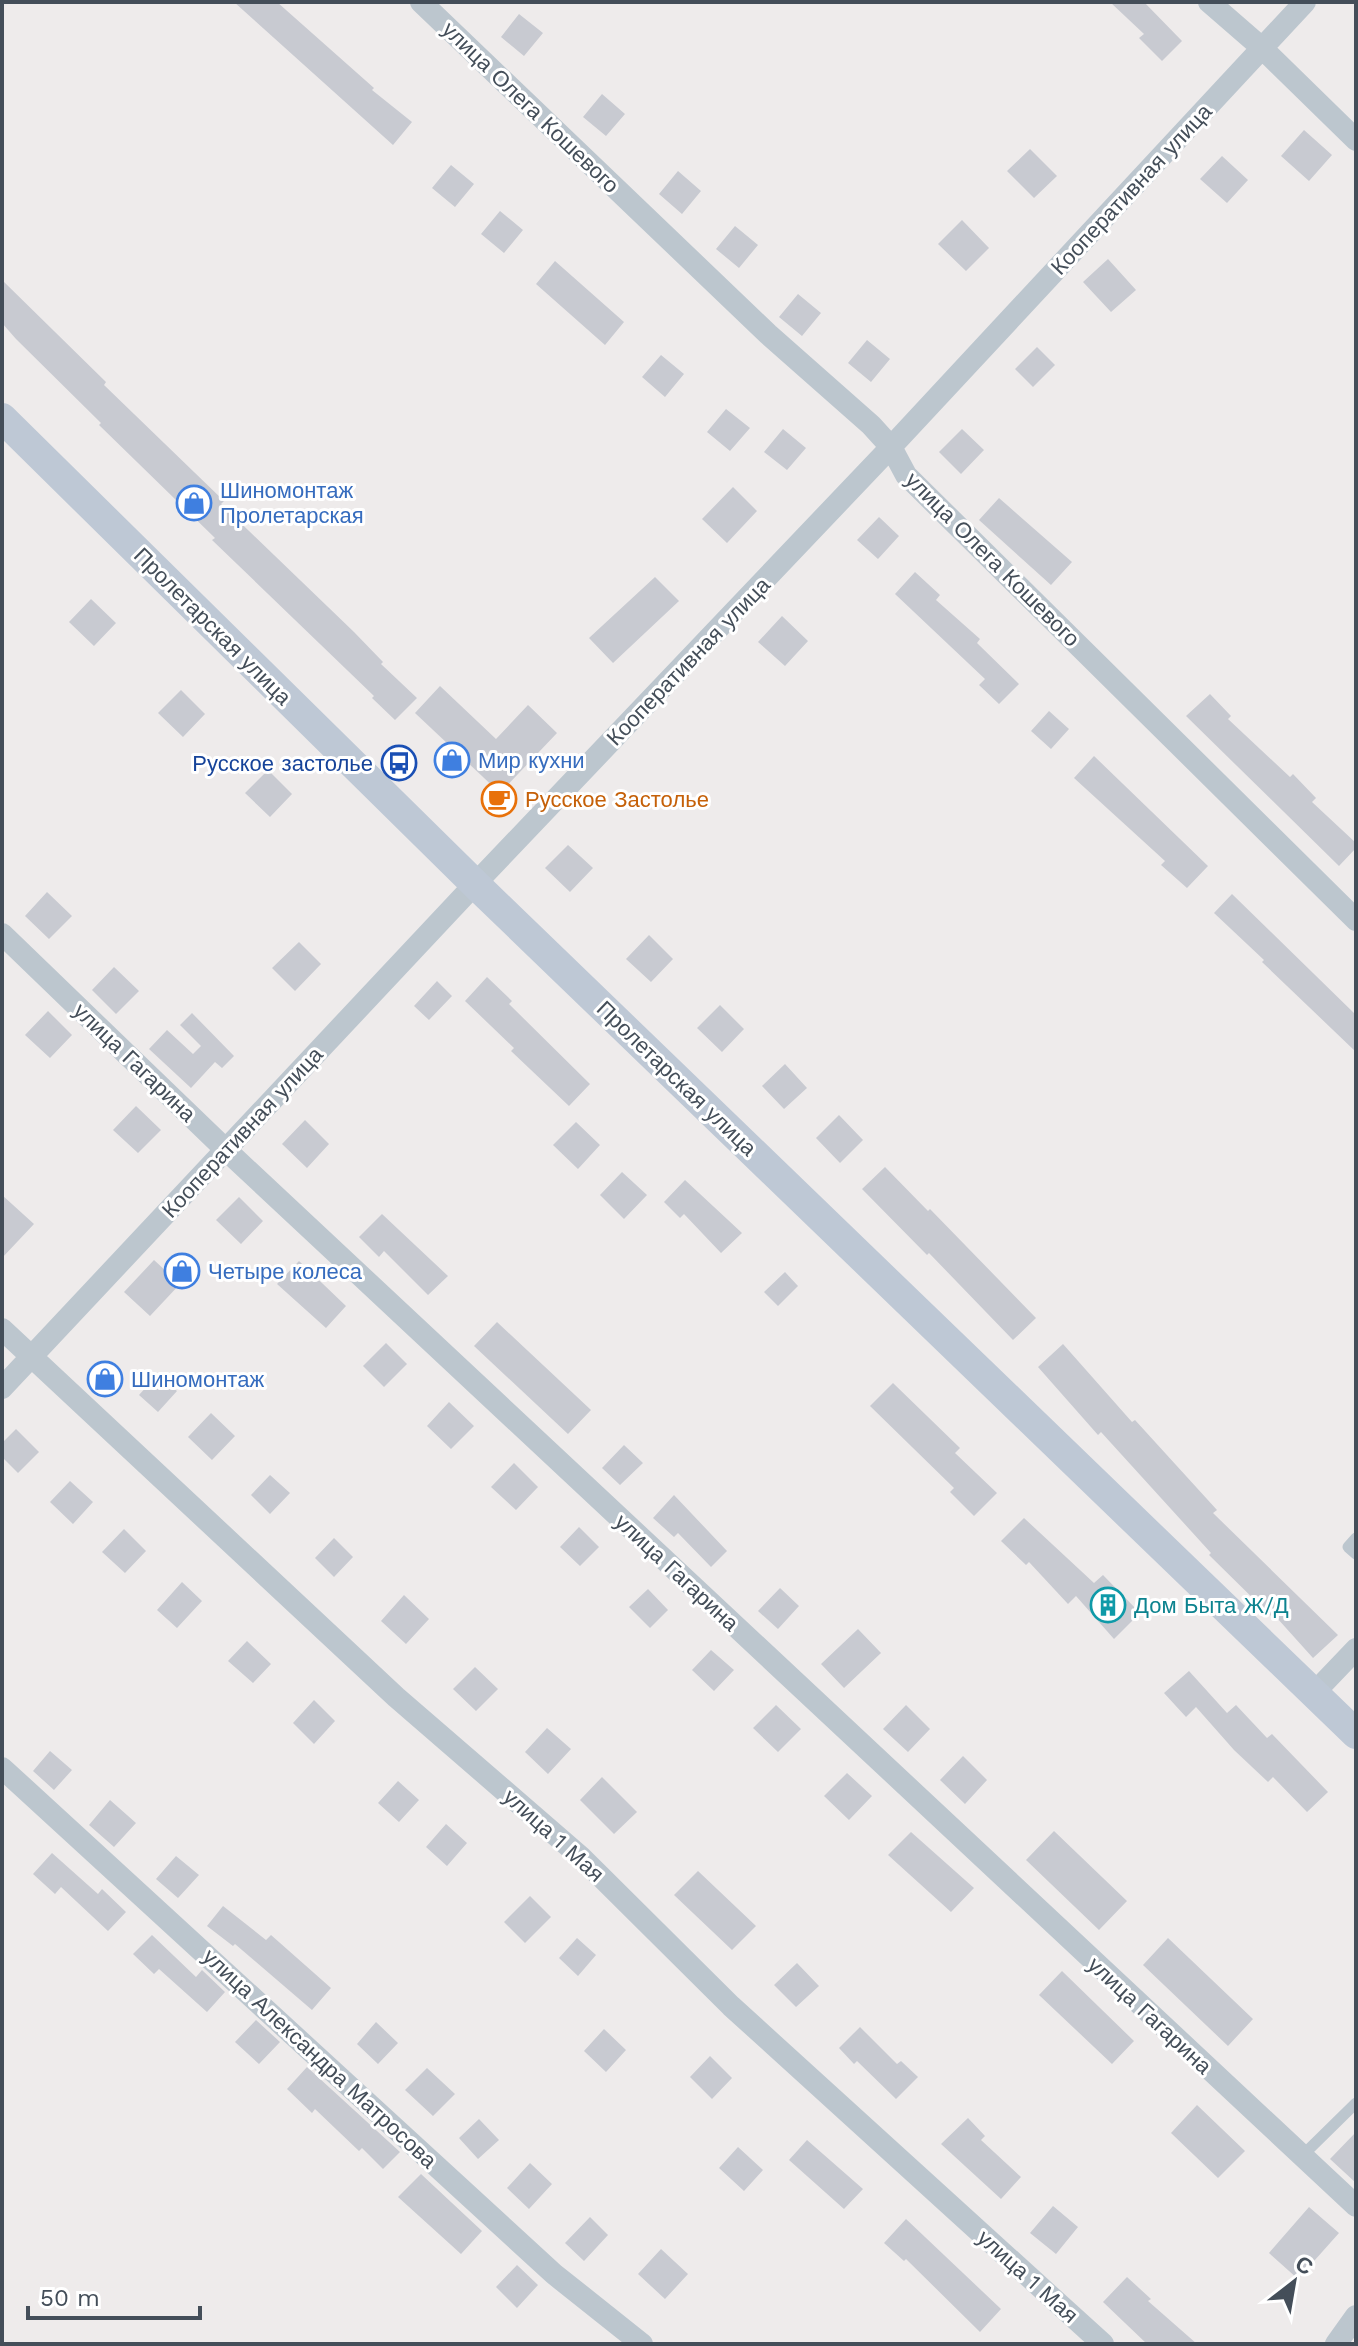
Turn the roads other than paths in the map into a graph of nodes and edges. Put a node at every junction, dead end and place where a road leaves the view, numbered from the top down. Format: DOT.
graph roads {
  1 [pos="421,2"];
  2 [pos="1209,2"];
  3 [pos="1305,2"];
  4 [pos="1262,48"];
  5 [pos="1356,140"];
  6 [pos="2,418"];
  7 [pos="891,447"];
  8 [pos="475,884"];
  9 [pos="1356,920"];
  10 [pos="2,934"];
  11 [pos="225,1149"];
  12 [pos="2,1329"];
  13 [pos="33,1357"];
  14 [pos="2,1388"];
  15 [pos="1356,1538"];
  16 [pos="1356,1554"];
  17 [pos="1356,1649"];
  18 [pos="1314,1693"];
  19 [pos="1356,1734"];
  20 [pos="2,1768"];
  21 [pos="1356,2103"];
  22 [pos="1302,2157"];
  23 [pos="1356,2206"];
  24 [pos="1356,2316"];
  25 [pos="642,2344"];
  26 [pos="1103,2344"];
  27 [pos="1336,2344"];
  1 -- 7 [label="street, улица Олега Кошевого"];
  2 -- 4 [label="street"];
  3 -- 4 [label="street, Кооперативная улица"];
  4 -- 5 [label="street"];
  4 -- 7 [label="street, Кооперативная улица"];
  6 -- 8 [label="main road, Пролетарская улица"];
  7 -- 8 [label="street, Кооперативная улица"];
  7 -- 9 [label="street, улица Олега Кошевого"];
  8 -- 11 [label="street, Кооперативная улица"];
  8 -- 18 [label="main road, Пролетарская улица"];
  10 -- 11 [label="street, улица Гагарина"];
  11 -- 13 [label="street, Кооперативная улица"];
  11 -- 22 [label="street, улица Гагарина"];
  12 -- 13 [label="street, улица 1 Мая"];
  13 -- 14 [label="street, Кооперативная улица"];
  13 -- 26 [label="street, улица 1 Мая"];
  15 -- 16 [label="lane"];
  17 -- 18 [label="street"];
  18 -- 19 [label="main road, Пролетарская улица"];
  20 -- 25 [label="street, улица Александра Матросова"];
  21 -- 22 [label="lane"];
  22 -- 23 [label="street, улица Гагарина"];
  24 -- 27 [label="street"];
}
